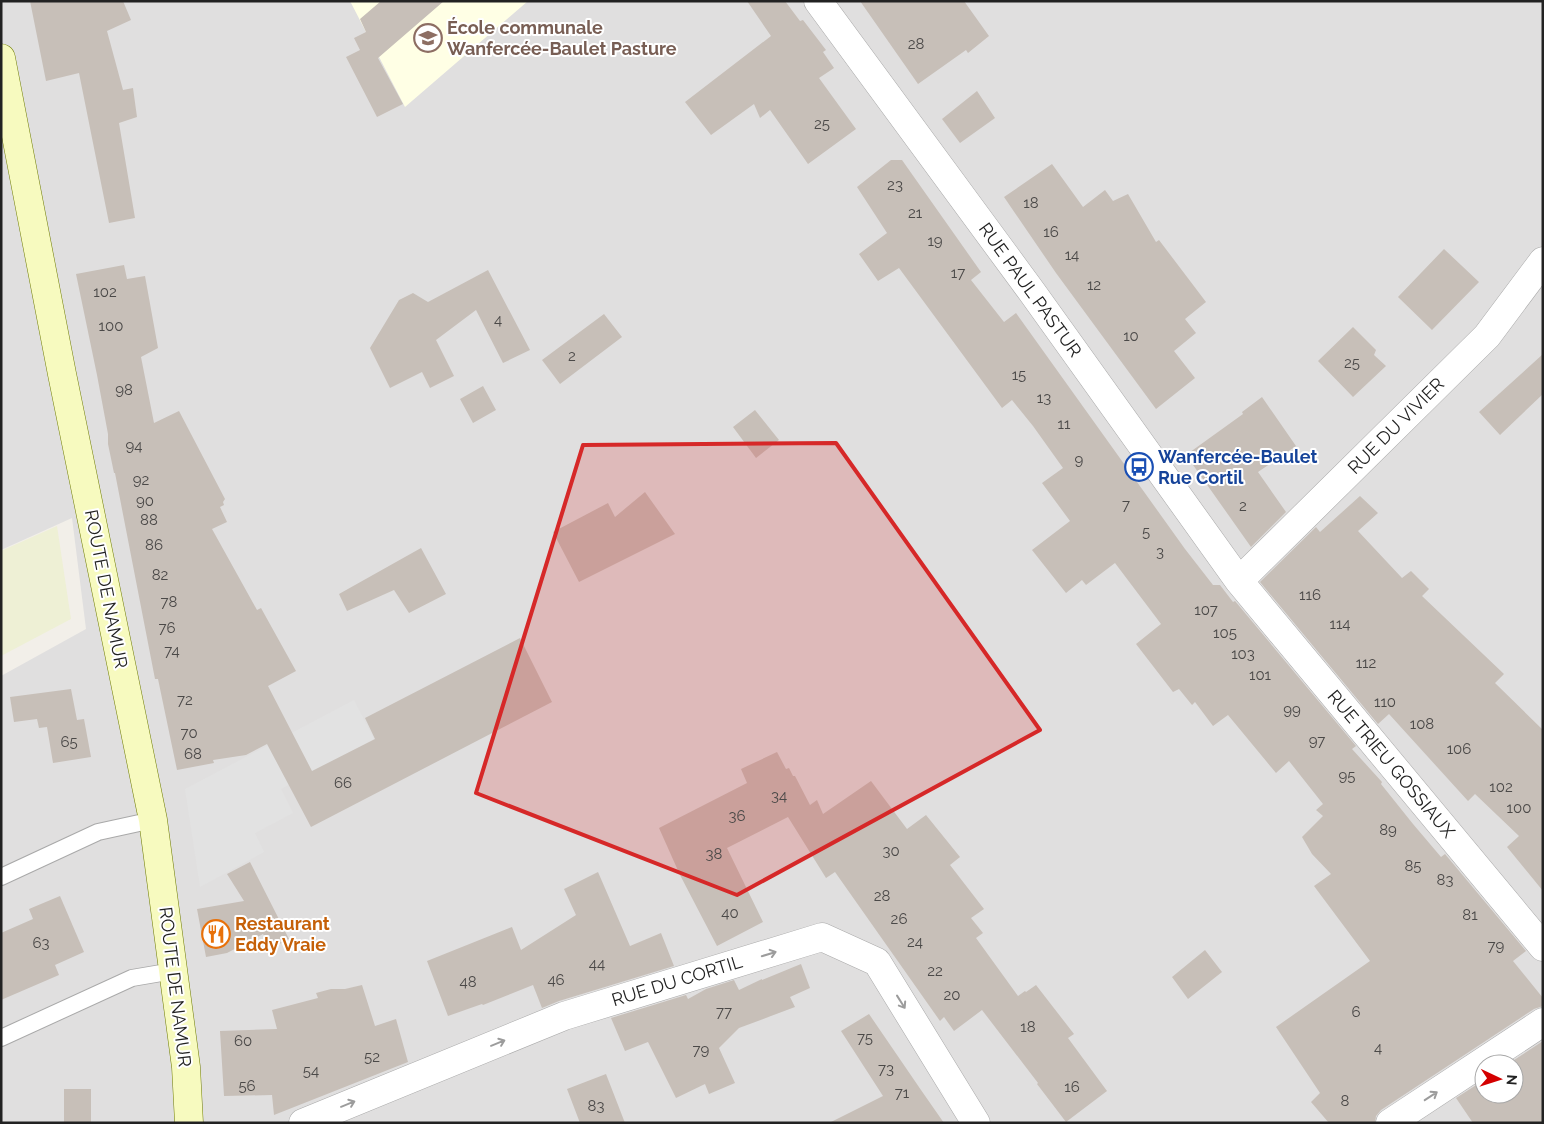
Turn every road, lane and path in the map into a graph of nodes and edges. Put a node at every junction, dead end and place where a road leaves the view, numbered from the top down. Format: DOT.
graph roads {
  1 [pos="818,1"];
  2 [pos="2,64"];
  3 [pos="1543,261"];
  4 [pos="1239,581"];
  5 [pos="153,820"];
  6 [pos="1,877"];
  7 [pos="1543,947"];
  8 [pos="173,971"];
  9 [pos="1543,1022"];
  10 [pos="1,1038"];
  11 [pos="189,1123"];
  12 [pos="303,1123"];
  13 [pos="976,1123"];
  14 [pos="1390,1123"];
  1 -- 4 [label="street, RUE PAUL PASTUR"];
  2 -- 5 [label="main road, ROUTE DE NAMUR"];
  3 -- 4 [label="street, RUE DU VIVIER"];
  4 -- 7 [label="street, RUE TRIEU GOSSIAUX"];
  5 -- 6 [label="lane"];
  5 -- 8 [label="main road, ROUTE DE NAMUR"];
  8 -- 10 [label="lane"];
  8 -- 11 [label="main road, ROUTE DE NAMUR"];
  14 -- 9 [label="street, one-way"];
  12 -- 13 [label="street, RUE DU CORTIL, one-way"];
}
